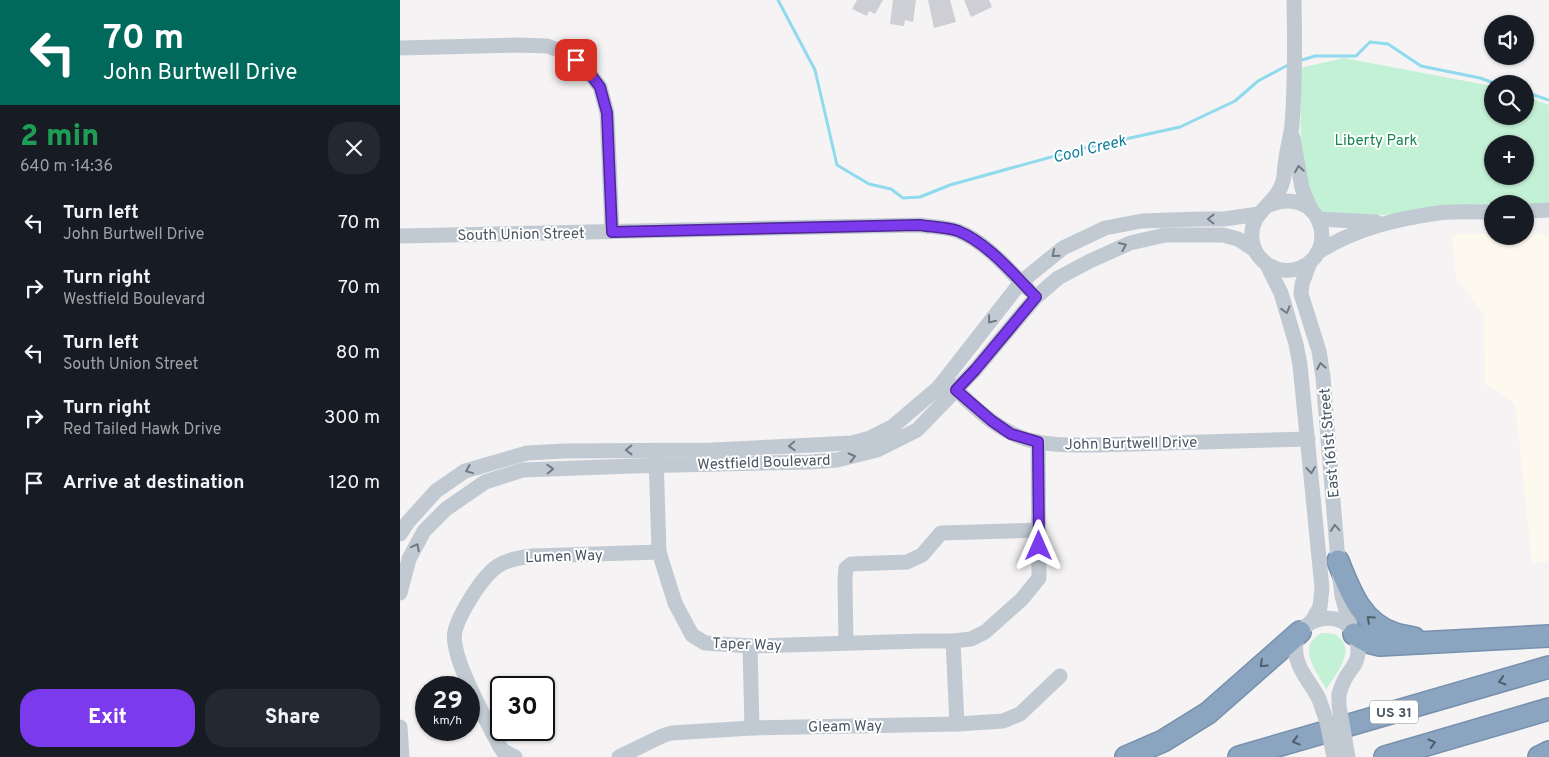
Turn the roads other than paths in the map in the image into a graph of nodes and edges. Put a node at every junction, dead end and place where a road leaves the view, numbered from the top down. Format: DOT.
graph roads {
  1 [pos="1294,0"];
  2 [pos="400,48"];
  3 [pos="1292,127"];
  4 [pos="1263,210"];
  5 [pos="1549,210"];
  6 [pos="1534,211"];
  7 [pos="1484,212"];
  8 [pos="1314,214"];
  9 [pos="1387,222"];
  10 [pos="612,232"];
  11 [pos="400,236"];
  12 [pos="1255,250"];
  13 [pos="1314,257"];
  14 [pos="1267,265"];
  15 [pos="1022,282"];
  16 [pos="1036,297"];
  17 [pos="945,379"];
  18 [pos="956,390"];
  19 [pos="1308,439"];
  20 [pos="1038,442"];
  21 [pos="657,450"];
  22 [pos="656,465"];
  23 [pos="1039,530"];
  24 [pos="400,534"];
  25 [pos="659,552"];
  26 [pos="1338,561"];
  27 [pos="400,592"];
  28 [pos="1306,627"];
  29 [pos="1352,631"];
  30 [pos="1549,636"];
  31 [pos="954,641"];
  32 [pos="846,643"];
  33 [pos="1431,643"];
  34 [pos="750,646"];
  35 [pos="1549,667"];
  36 [pos="1060,676"];
  37 [pos="1549,709"];
  38 [pos="957,724"];
  39 [pos="400,727"];
  40 [pos="752,728"];
  41 [pos="1549,752"];
  42 [pos="402,757"];
  43 [pos="515,757"];
  44 [pos="619,757"];
  45 [pos="1126,757"];
  46 [pos="1239,757"];
  47 [pos="1334,757"];
  48 [pos="1348,757"];
  49 [pos="1385,757"];
  50 [pos="1540,757"];
  1 -- 3 [label="street"];
  2 -- 10 [label="street"];
  3 -- 4 [label="street"];
  8 -- 3 [label="street, one-way"];
  4 -- 8 [label="street"];
  4 -- 12 [label="street"];
  4 -- 15 [label="street, Westfield Boulevard, one-way"];
  5 -- 6 [label="street"];
  7 -- 9 [label="street"];
  8 -- 9 [label="street"];
  8 -- 13 [label="street"];
  9 -- 13 [label="street"];
  10 -- 11 [label="street, South Union Street"];
  10 -- 15 [label="street, South Union Street"];
  12 -- 14 [label="street"];
  16 -- 12 [label="street, Westfield Boulevard, one-way"];
  13 -- 14 [label="street"];
  26 -- 13 [label="street, East 161st Street, one-way"];
  14 -- 19 [label="street, East 161st Street, one-way"];
  15 -- 16 [label="street, South Union Street"];
  15 -- 17 [label="street, Westfield Boulevard, one-way"];
  16 -- 18 [label="street, Westfield Boulevard"];
  17 -- 18 [label="street, John Burtwell Drive"];
  17 -- 21 [label="street, Westfield Boulevard, one-way"];
  18 -- 20 [label="street, John Burtwell Drive"];
  22 -- 18 [label="street, Westfield Boulevard, one-way"];
  19 -- 20 [label="street, John Burtwell Drive"];
  19 -- 28 [label="street, East 161st Street, one-way"];
  20 -- 23 [label="street, Taper Way"];
  21 -- 22 [label="street, Taper Way"];
  21 -- 24 [label="street, Westfield Boulevard, one-way"];
  22 -- 25 [label="street, Taper Way"];
  27 -- 22 [label="street, Westfield Boulevard, one-way"];
  23 -- 31 [label="street, Taper Way"];
  23 -- 32 [label="street"];
  25 -- 34 [label="street, Taper Way"];
  25 -- 43 [label="street, Lumen Way"];
  26 -- 29 [label="street, East 161st Street"];
  33 -- 26 [label="highway, one-way"];
  28 -- 29 [label="street"];
  28 -- 45 [label="highway, one-way"];
  28 -- 47 [label="street, East 161st Street, bridge"];
  29 -- 33 [label="highway"];
  29 -- 48 [label="street, East 161st Street, bridge"];
  30 -- 33 [label="highway"];
  31 -- 32 [label="street, Taper Way"];
  31 -- 38 [label="street"];
  32 -- 34 [label="street, Taper Way"];
  34 -- 40 [label="street"];
  35 -- 46 [label="highway, US 31, one-way"];
  36 -- 38 [label="street, Gleam Way"];
  49 -- 37 [label="highway, one-way"];
  38 -- 40 [label="street, Gleam Way"];
  39 -- 42 [label="street"];
  40 -- 44 [label="street, Gleam Way"];
  41 -- 50 [label="highway"];
}
